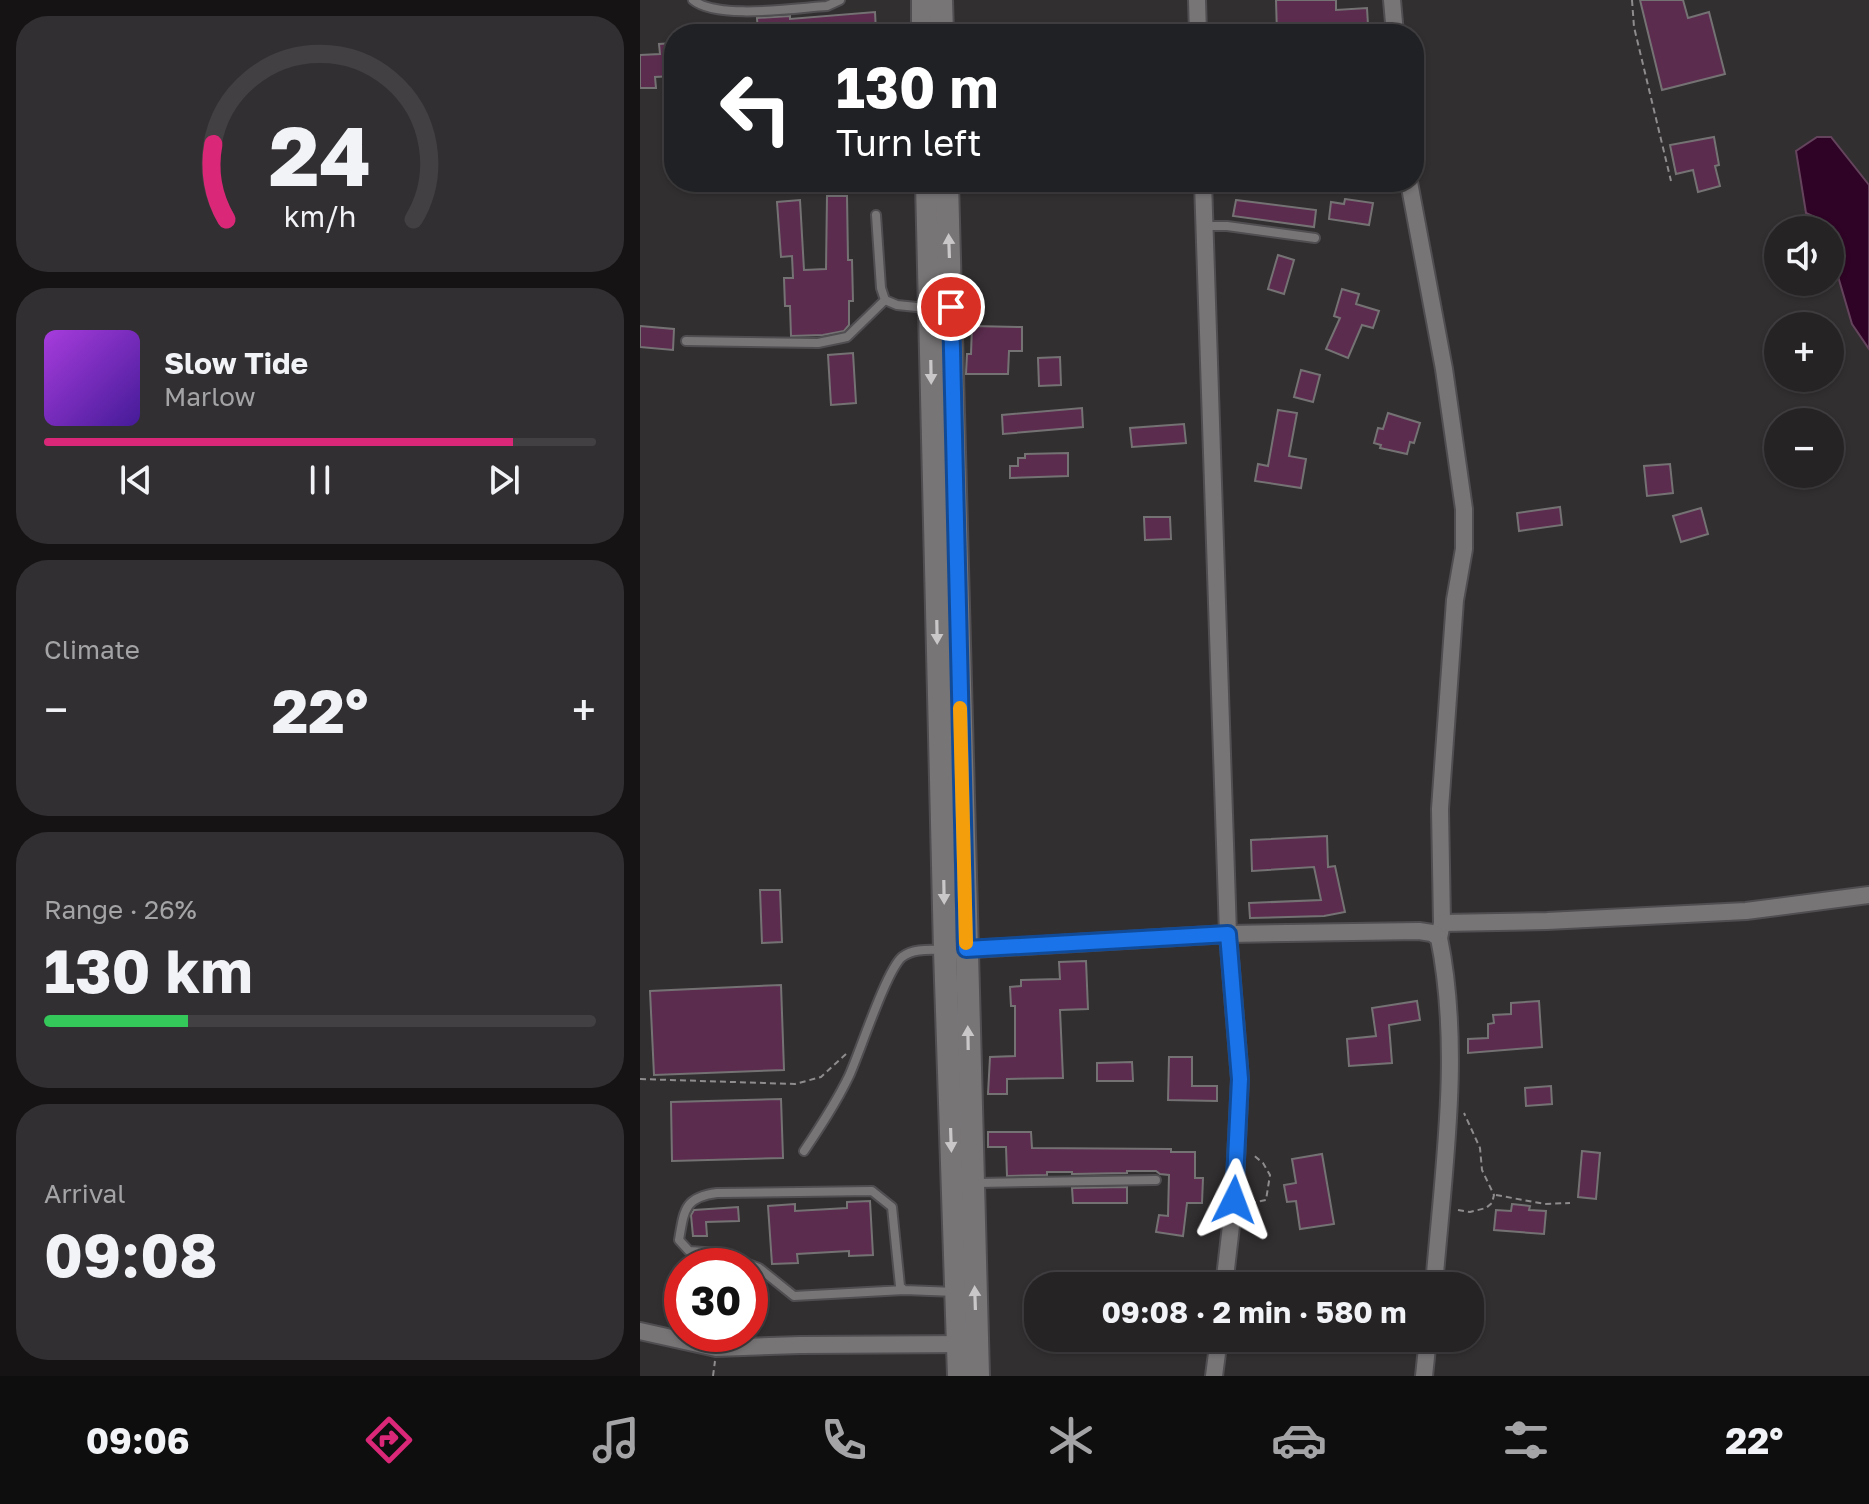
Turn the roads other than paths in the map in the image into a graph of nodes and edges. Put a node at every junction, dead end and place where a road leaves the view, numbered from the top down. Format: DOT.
graph roads {
  1 [pos="693,0"];
  2 [pos="840,0"];
  3 [pos="923,0"];
  4 [pos="941,0"];
  5 [pos="1197,0"];
  6 [pos="1392,0"];
  7 [pos="923,24"];
  8 [pos="942,24"];
  9 [pos="1198,24"];
  10 [pos="1394,24"];
  11 [pos="928,192"];
  12 [pos="946,192"];
  13 [pos="1203,192"];
  14 [pos="1411,192"];
  15 [pos="876,215"];
  16 [pos="1204,226"];
  17 [pos="1315,238"];
  18 [pos="885,300"];
  19 [pos="940,308"];
  20 [pos="686,341"];
  21 [pos="1869,895"];
  22 [pos="1440,930"];
  23 [pos="1228,934"];
  24 [pos="956,950"];
  25 [pos="804,1151"];
  26 [pos="1156,1180"];
  27 [pos="972,1183"];
  28 [pos="1226,1272"];
  29 [pos="1435,1272"];
  30 [pos="904,1290"];
  31 [pos="956,1292"];
  32 [pos="640,1331"];
  33 [pos="967,1344"];
  34 [pos="1217,1352"];
  35 [pos="1427,1352"];
  36 [pos="959,1376"];
  37 [pos="978,1376"];
  38 [pos="1214,1376"];
  39 [pos="1424,1376"];
  1 -- 2 [label="lane"];
  3 -- 7 [label="street"];
  4 -- 8 [label="street"];
  5 -- 9 [label="street"];
  6 -- 10 [label="street"];
  11 -- 19 [label="street"];
  19 -- 12 [label="street, one-way"];
  13 -- 16 [label="street"];
  14 -- 22 [label="street"];
  15 -- 18 [label="lane"];
  16 -- 17 [label="lane"];
  16 -- 23 [label="street"];
  18 -- 19 [label="lane"];
  18 -- 20 [label="lane"];
  19 -- 24 [label="street"];
  21 -- 22 [label="street"];
  22 -- 23 [label="street"];
  22 -- 29 [label="street"];
  23 -- 24 [label="street"];
  23 -- 28 [label="street"];
  24 -- 25 [label="lane"];
  27 -- 24 [label="street, one-way"];
  24 -- 31 [label="street, one-way"];
  26 -- 27 [label="lane"];
  33 -- 27 [label="street, one-way"];
  30 -- 30 [label="lane"];
  30 -- 31 [label="lane"];
  31 -- 33 [label="street"];
  32 -- 33 [label="street"];
  33 -- 36 [label="street"];
  33 -- 37 [label="street"];
  34 -- 38 [label="street"];
  35 -- 39 [label="street"];
}
